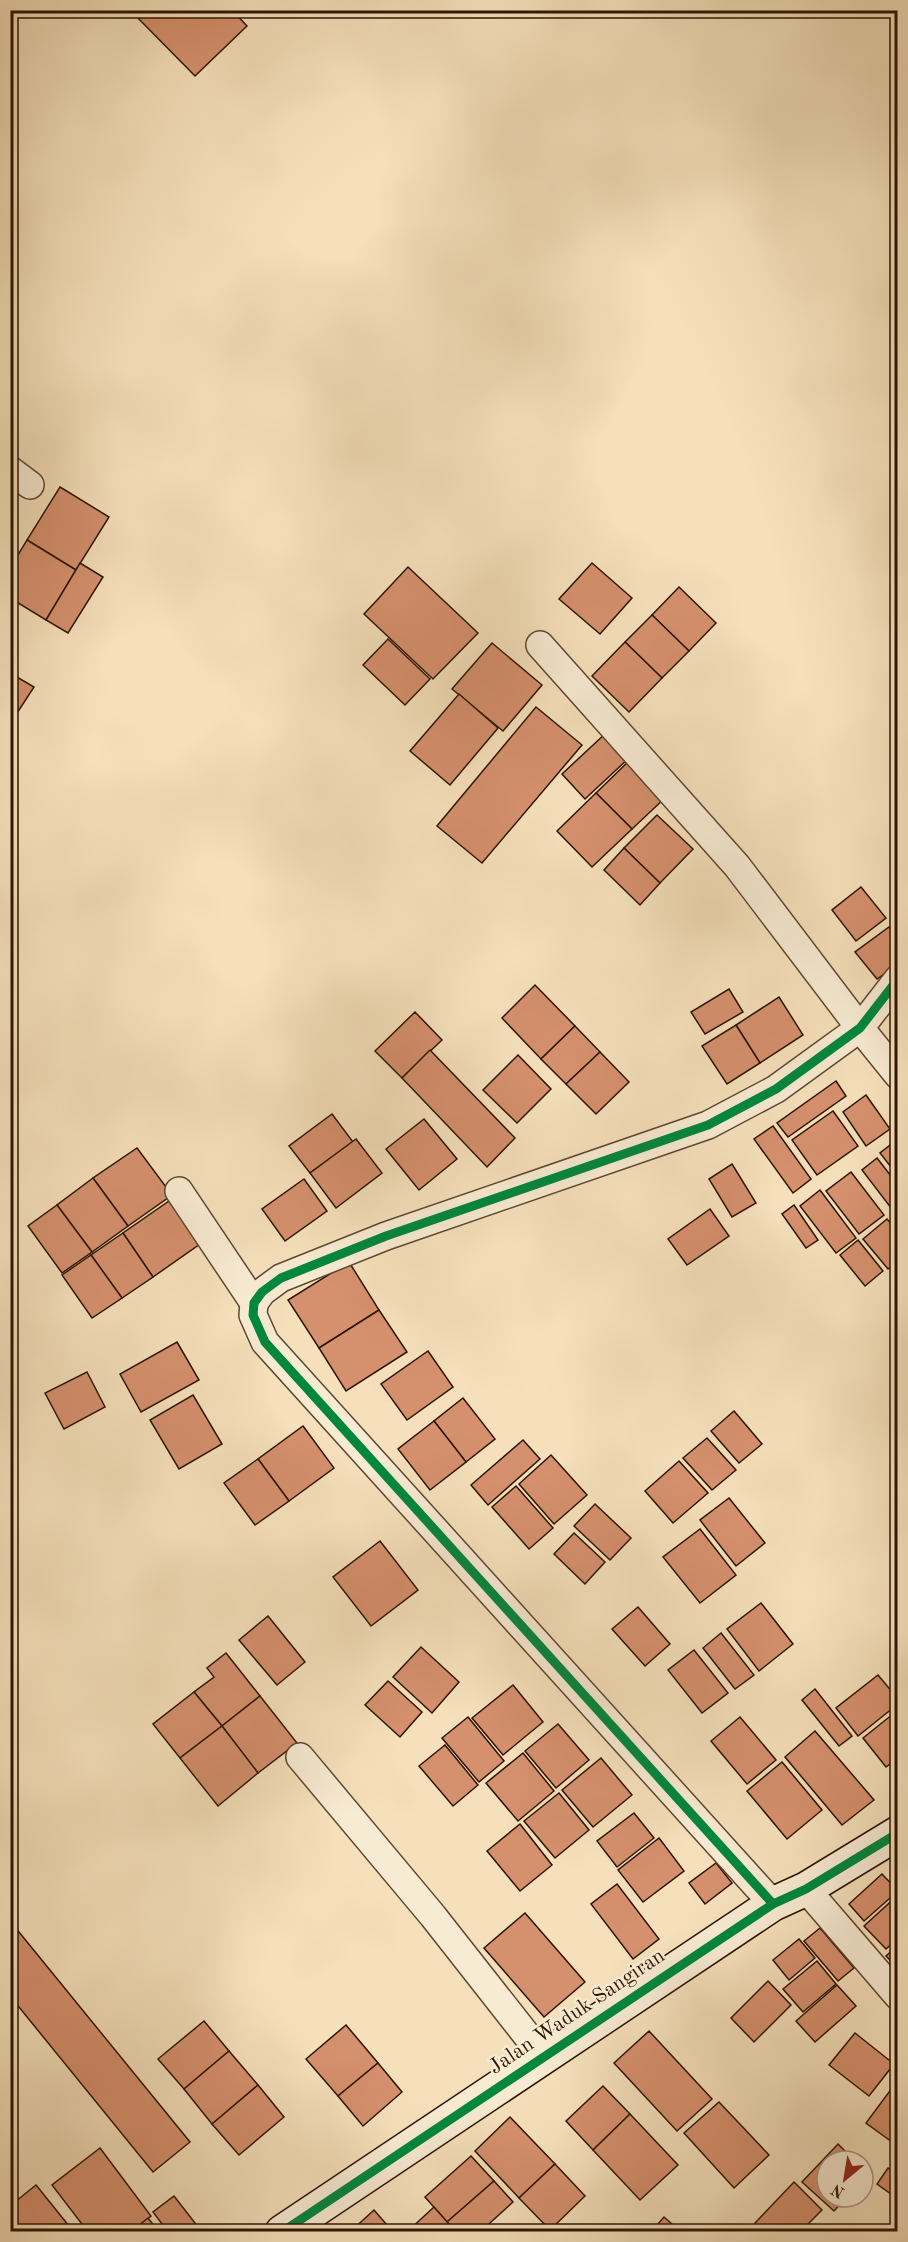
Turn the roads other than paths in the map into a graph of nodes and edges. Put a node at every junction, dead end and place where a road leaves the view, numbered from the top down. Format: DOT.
graph roads {
  1 [pos="540,645"];
  2 [pos="897,979"];
  3 [pos="860,1028"];
  4 [pos="897,1075"];
  5 [pos="179,1191"];
  6 [pos="254,1303"];
  7 [pos="300,1757"];
  8 [pos="897,1833"];
  9 [pos="806,1889"];
  10 [pos="773,1904"];
  11 [pos="897,1996"];
  12 [pos="543,2056"];
  13 [pos="293,2229"];
  1 -- 3 [label="street"];
  2 -- 3 [label="street"];
  3 -- 4 [label="street"];
  3 -- 6 [label="street"];
  5 -- 6 [label="street"];
  6 -- 10 [label="street"];
  7 -- 12 [label="street"];
  8 -- 9 [label="street, Jalan Waduk Sangiran"];
  9 -- 10 [label="street, Jalan Waduk Sangiran"];
  9 -- 11 [label="street"];
  10 -- 12 [label="street, Jalan Waduk Sangiran"];
  12 -- 13 [label="street, Jalan Waduk Sangiran"];
}
